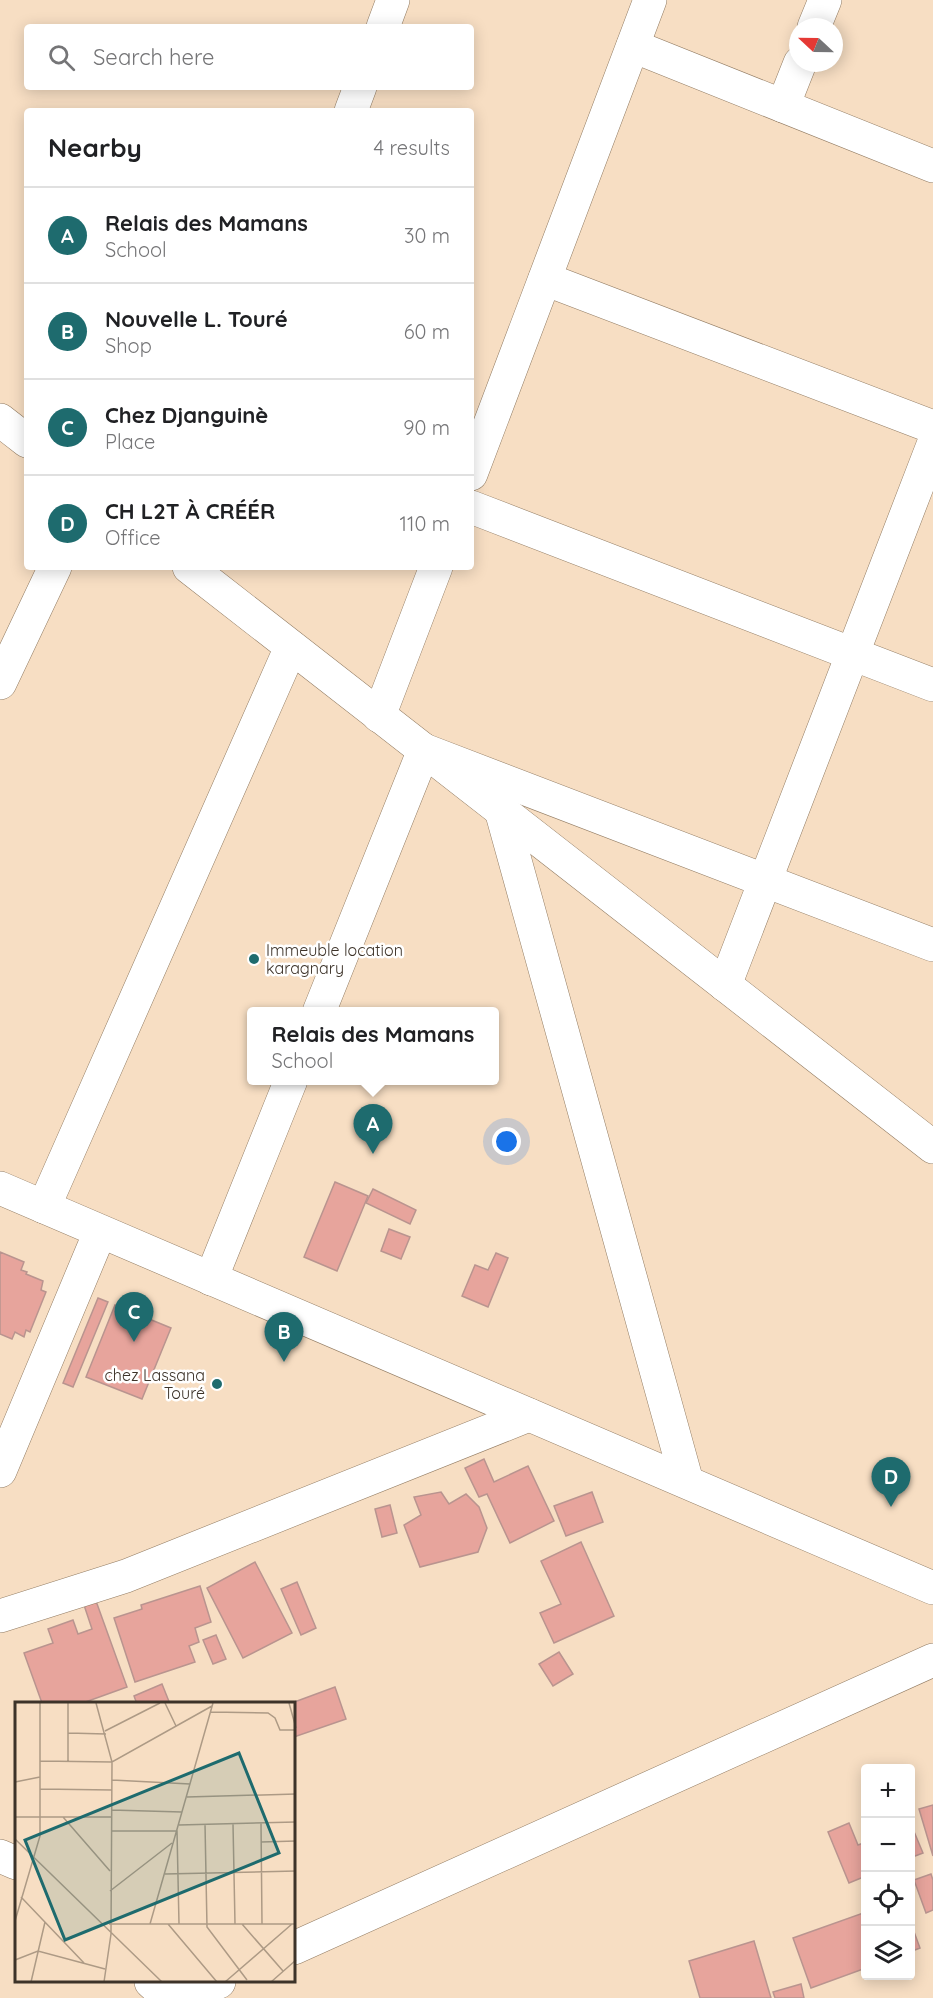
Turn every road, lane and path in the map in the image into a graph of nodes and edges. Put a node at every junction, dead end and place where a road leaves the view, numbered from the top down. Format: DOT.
graph roads {
  1 [pos="393,0"];
  2 [pos="650,0"];
  3 [pos="825,0"];
  4 [pos="818,18"];
  5 [pos="384,24"];
  6 [pos="633,46"];
  7 [pos="796,72"];
  8 [pos="359,90"];
  9 [pos="783,106"];
  10 [pos="352,108"];
  11 [pos="933,166"];
  12 [pos="544,279"];
  13 [pos="0,420"];
  14 [pos="933,427"];
  15 [pos="24,439"];
  16 [pos="933,445"];
  17 [pos="474,466"];
  18 [pos="474,508"];
  19 [pos="54,570"];
  20 [pos="193,570"];
  21 [pos="435,570"];
  22 [pos="291,647"];
  23 [pos="853,654"];
  24 [pos="0,683"];
  25 [pos="933,685"];
  26 [pos="379,716"];
  27 [pos="424,750"];
  28 [pos="501,810"];
  29 [pos="765,881"];
  30 [pos="933,945"];
  31 [pos="725,985"];
  32 [pos="321,1007"];
  33 [pos="289,1085"];
  34 [pos="933,1147"];
  35 [pos="0,1188"];
  36 [pos="44,1208"];
  37 [pos="100,1232"];
  38 [pos="211,1279"];
  39 [pos="528,1415"];
  40 [pos="0,1471"];
  41 [pos="687,1482"];
  42 [pos="933,1588"];
  43 [pos="0,1616"];
  44 [pos="933,1660"];
  45 [pos="0,1856"];
  46 [pos="15,1863"];
  47 [pos="296,1947"];
  48 [pos="152,1983"];
  49 [pos="217,1983"];
  50 [pos="169,1998"];
  51 [pos="182,1998"];
  1 -- 5 [label="street"];
  2 -- 6 [label="street"];
  3 -- 4 [label="street"];
  6 -- 9 [label="street"];
  6 -- 12 [label="street"];
  7 -- 9 [label="street"];
  8 -- 10 [label="street"];
  9 -- 11 [label="street"];
  12 -- 14 [label="street"];
  12 -- 17 [label="street"];
  13 -- 15 [label="street"];
  16 -- 23 [label="street"];
  18 -- 23 [label="street"];
  19 -- 24 [label="street"];
  20 -- 22 [label="street"];
  21 -- 26 [label="street"];
  22 -- 26 [label="street"];
  22 -- 36 [label="street"];
  23 -- 25 [label="street"];
  23 -- 29 [label="street"];
  26 -- 27 [label="street"];
  27 -- 28 [label="street"];
  27 -- 29 [label="street"];
  27 -- 32 [label="street"];
  28 -- 31 [label="street"];
  28 -- 41 [label="street"];
  29 -- 30 [label="street"];
  29 -- 31 [label="street"];
  31 -- 34 [label="street"];
  33 -- 38 [label="street"];
  35 -- 36 [label="street"];
  36 -- 37 [label="street"];
  37 -- 38 [label="street"];
  37 -- 40 [label="street"];
  38 -- 39 [label="street"];
  39 -- 41 [label="street"];
  39 -- 43 [label="street"];
  41 -- 42 [label="street"];
  44 -- 47 [label="street"];
  45 -- 46 [label="street"];
  48 -- 50 [label="street"];
  49 -- 51 [label="street"];
}
